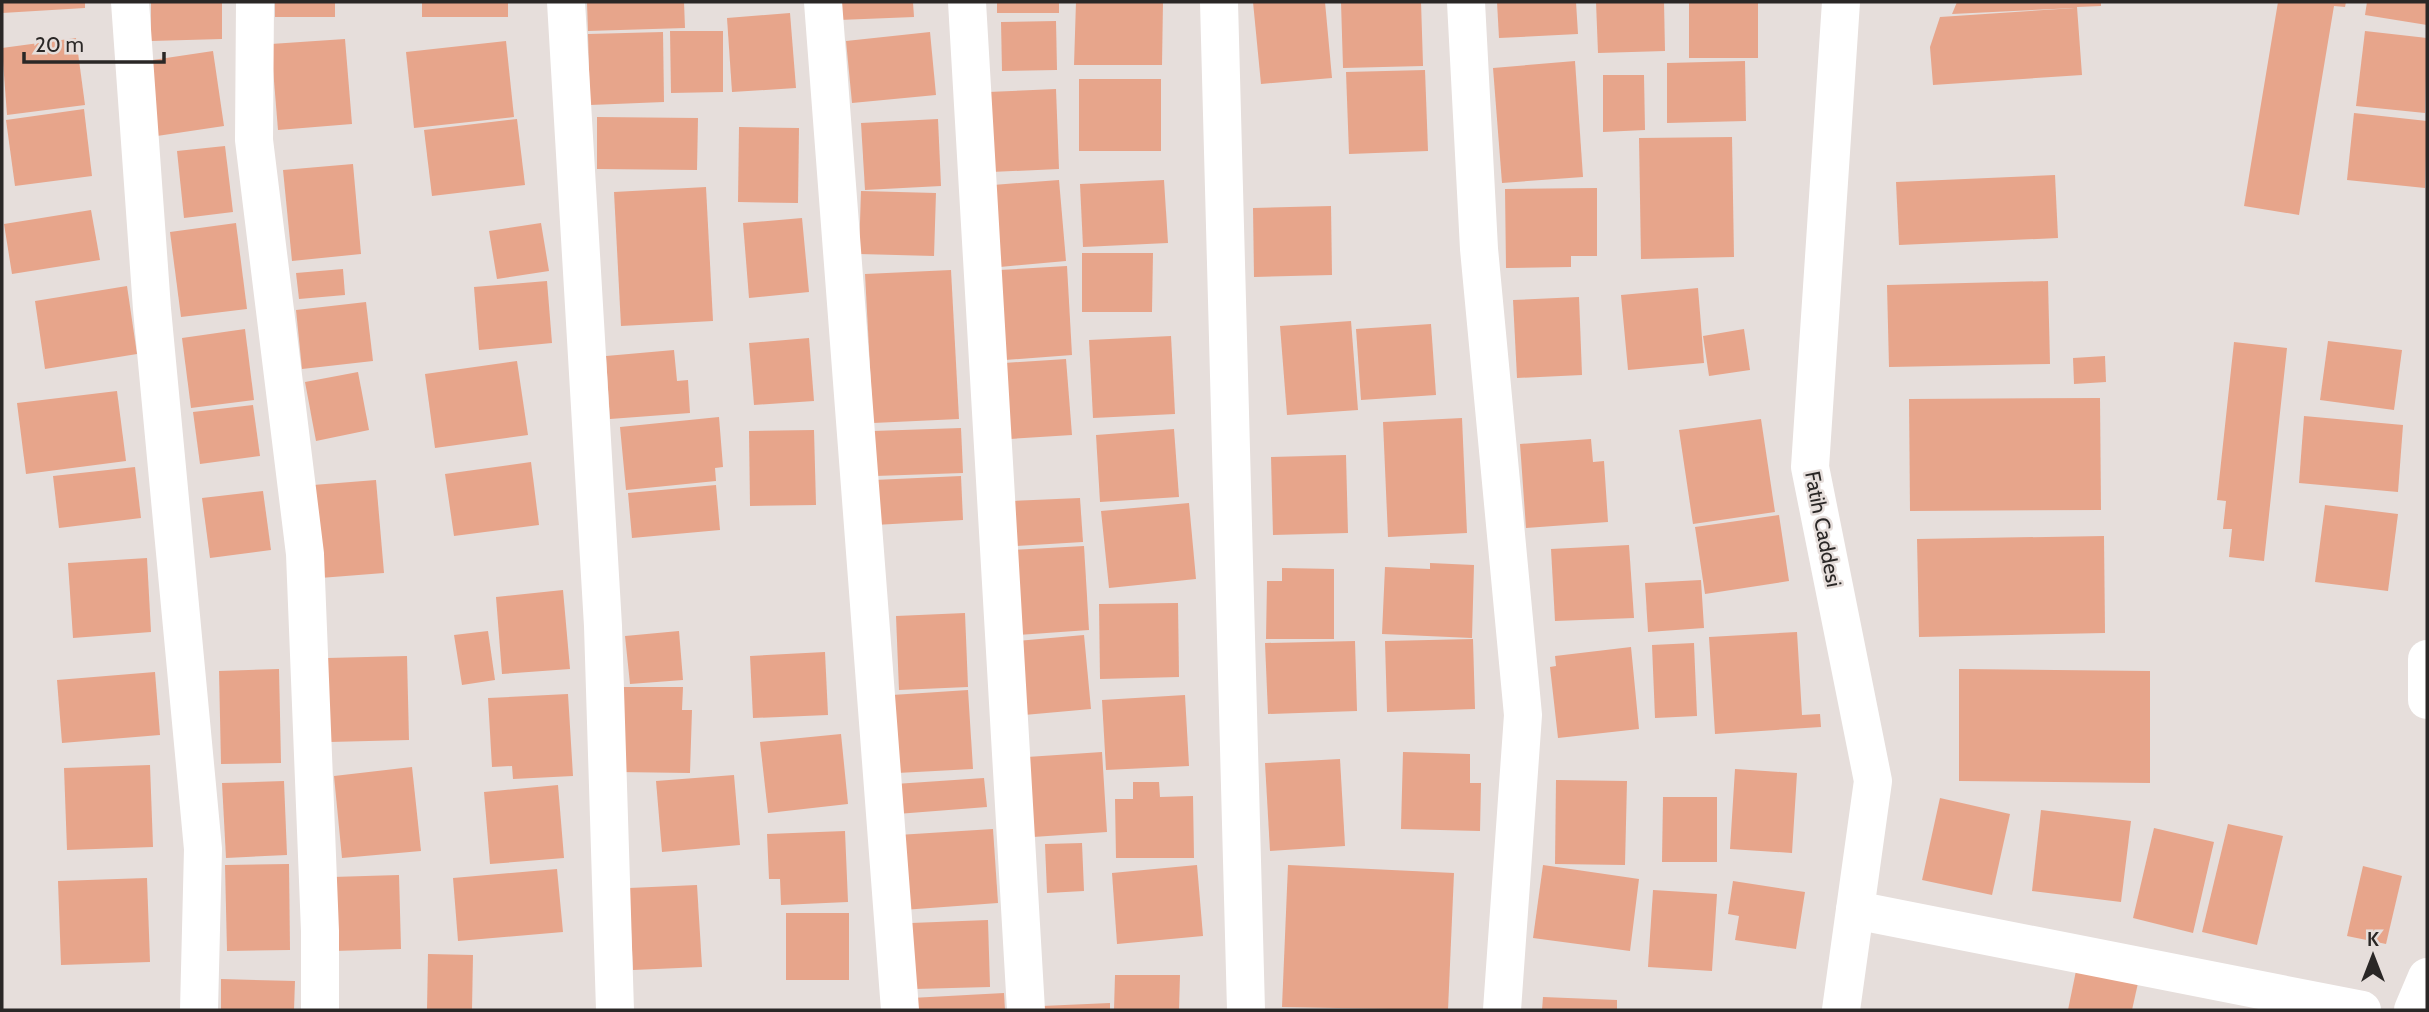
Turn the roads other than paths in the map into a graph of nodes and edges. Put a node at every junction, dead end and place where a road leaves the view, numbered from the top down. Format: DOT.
graph roads {
  1 [pos="130,2"];
  2 [pos="255,2"];
  3 [pos="566,2"];
  4 [pos="823,2"];
  5 [pos="967,2"];
  6 [pos="1219,2"];
  7 [pos="1466,2"];
  8 [pos="1841,2"];
  9 [pos="2427,659"];
  10 [pos="2427,700"];
  11 [pos="1855,910"];
  12 [pos="2427,977"];
  13 [pos="199,1010"];
  14 [pos="320,1010"];
  15 [pos="615,1010"];
  16 [pos="900,1010"];
  17 [pos="1026,1010"];
  18 [pos="1246,1010"];
  19 [pos="1502,1010"];
  20 [pos="1841,1010"];
  21 [pos="2362,1010"];
  22 [pos="2413,1010"];
  1 -- 13 [label="street"];
  2 -- 14 [label="street"];
  3 -- 15 [label="street"];
  4 -- 16 [label="street"];
  5 -- 17 [label="street"];
  6 -- 18 [label="street"];
  7 -- 19 [label="street"];
  8 -- 11 [label="street, Fatih Caddesi"];
  9 -- 10 [label="street"];
  11 -- 20 [label="street, Fatih Caddesi"];
  11 -- 21 [label="street"];
  12 -- 22 [label="street"];
}
